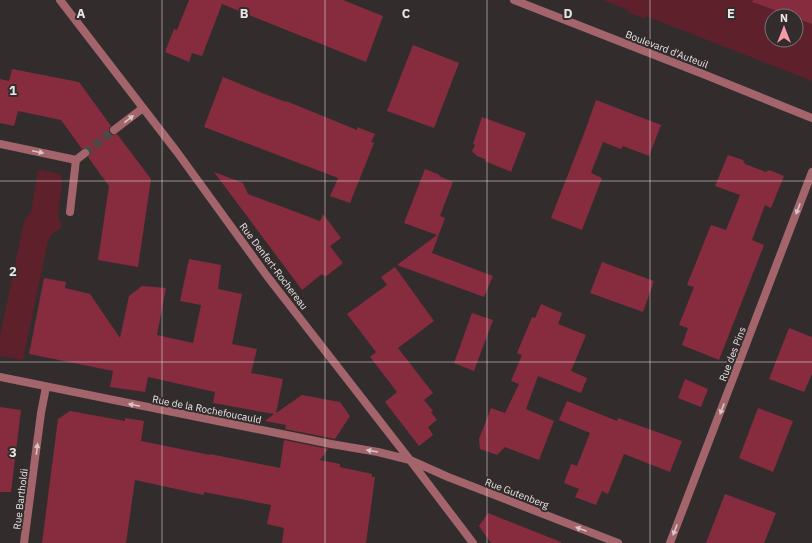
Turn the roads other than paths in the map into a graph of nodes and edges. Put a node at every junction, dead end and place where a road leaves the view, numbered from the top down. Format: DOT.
graph roads {
  1 [pos="60,0"];
  2 [pos="514,0"];
  3 [pos="143,108"];
  4 [pos="812,118"];
  5 [pos="114,130"];
  6 [pos="0,144"];
  7 [pos="85,153"];
  8 [pos="76,160"];
  9 [pos="812,172"];
  10 [pos="70,212"];
  11 [pos="0,377"];
  12 [pos="46,387"];
  13 [pos="410,460"];
  14 [pos="24,543"];
  15 [pos="473,543"];
  16 [pos="618,543"];
  17 [pos="670,543"];
  1 -- 3 [label="street, Rue Denfert-Rochereau"];
  2 -- 4 [label="street, Boulevard d'Auteuil"];
  5 -- 3 [label="street, one-way"];
  3 -- 13 [label="street, Rue Denfert-Rochereau"];
  6 -- 8 [label="street, one-way"];
  7 -- 8 [label="street"];
  8 -- 10 [label="street"];
  9 -- 17 [label="street, Rue des Pins, one-way"];
  11 -- 12 [label="street, Rue de la Rochefoucauld"];
  13 -- 12 [label="street, Rue de la Rochefoucauld, one-way"];
  14 -- 12 [label="street, Rue Bartholdi, one-way"];
  13 -- 15 [label="street, Rue Denfert-Rochereau"];
  16 -- 13 [label="street, Rue Gutenberg, one-way"];
}
